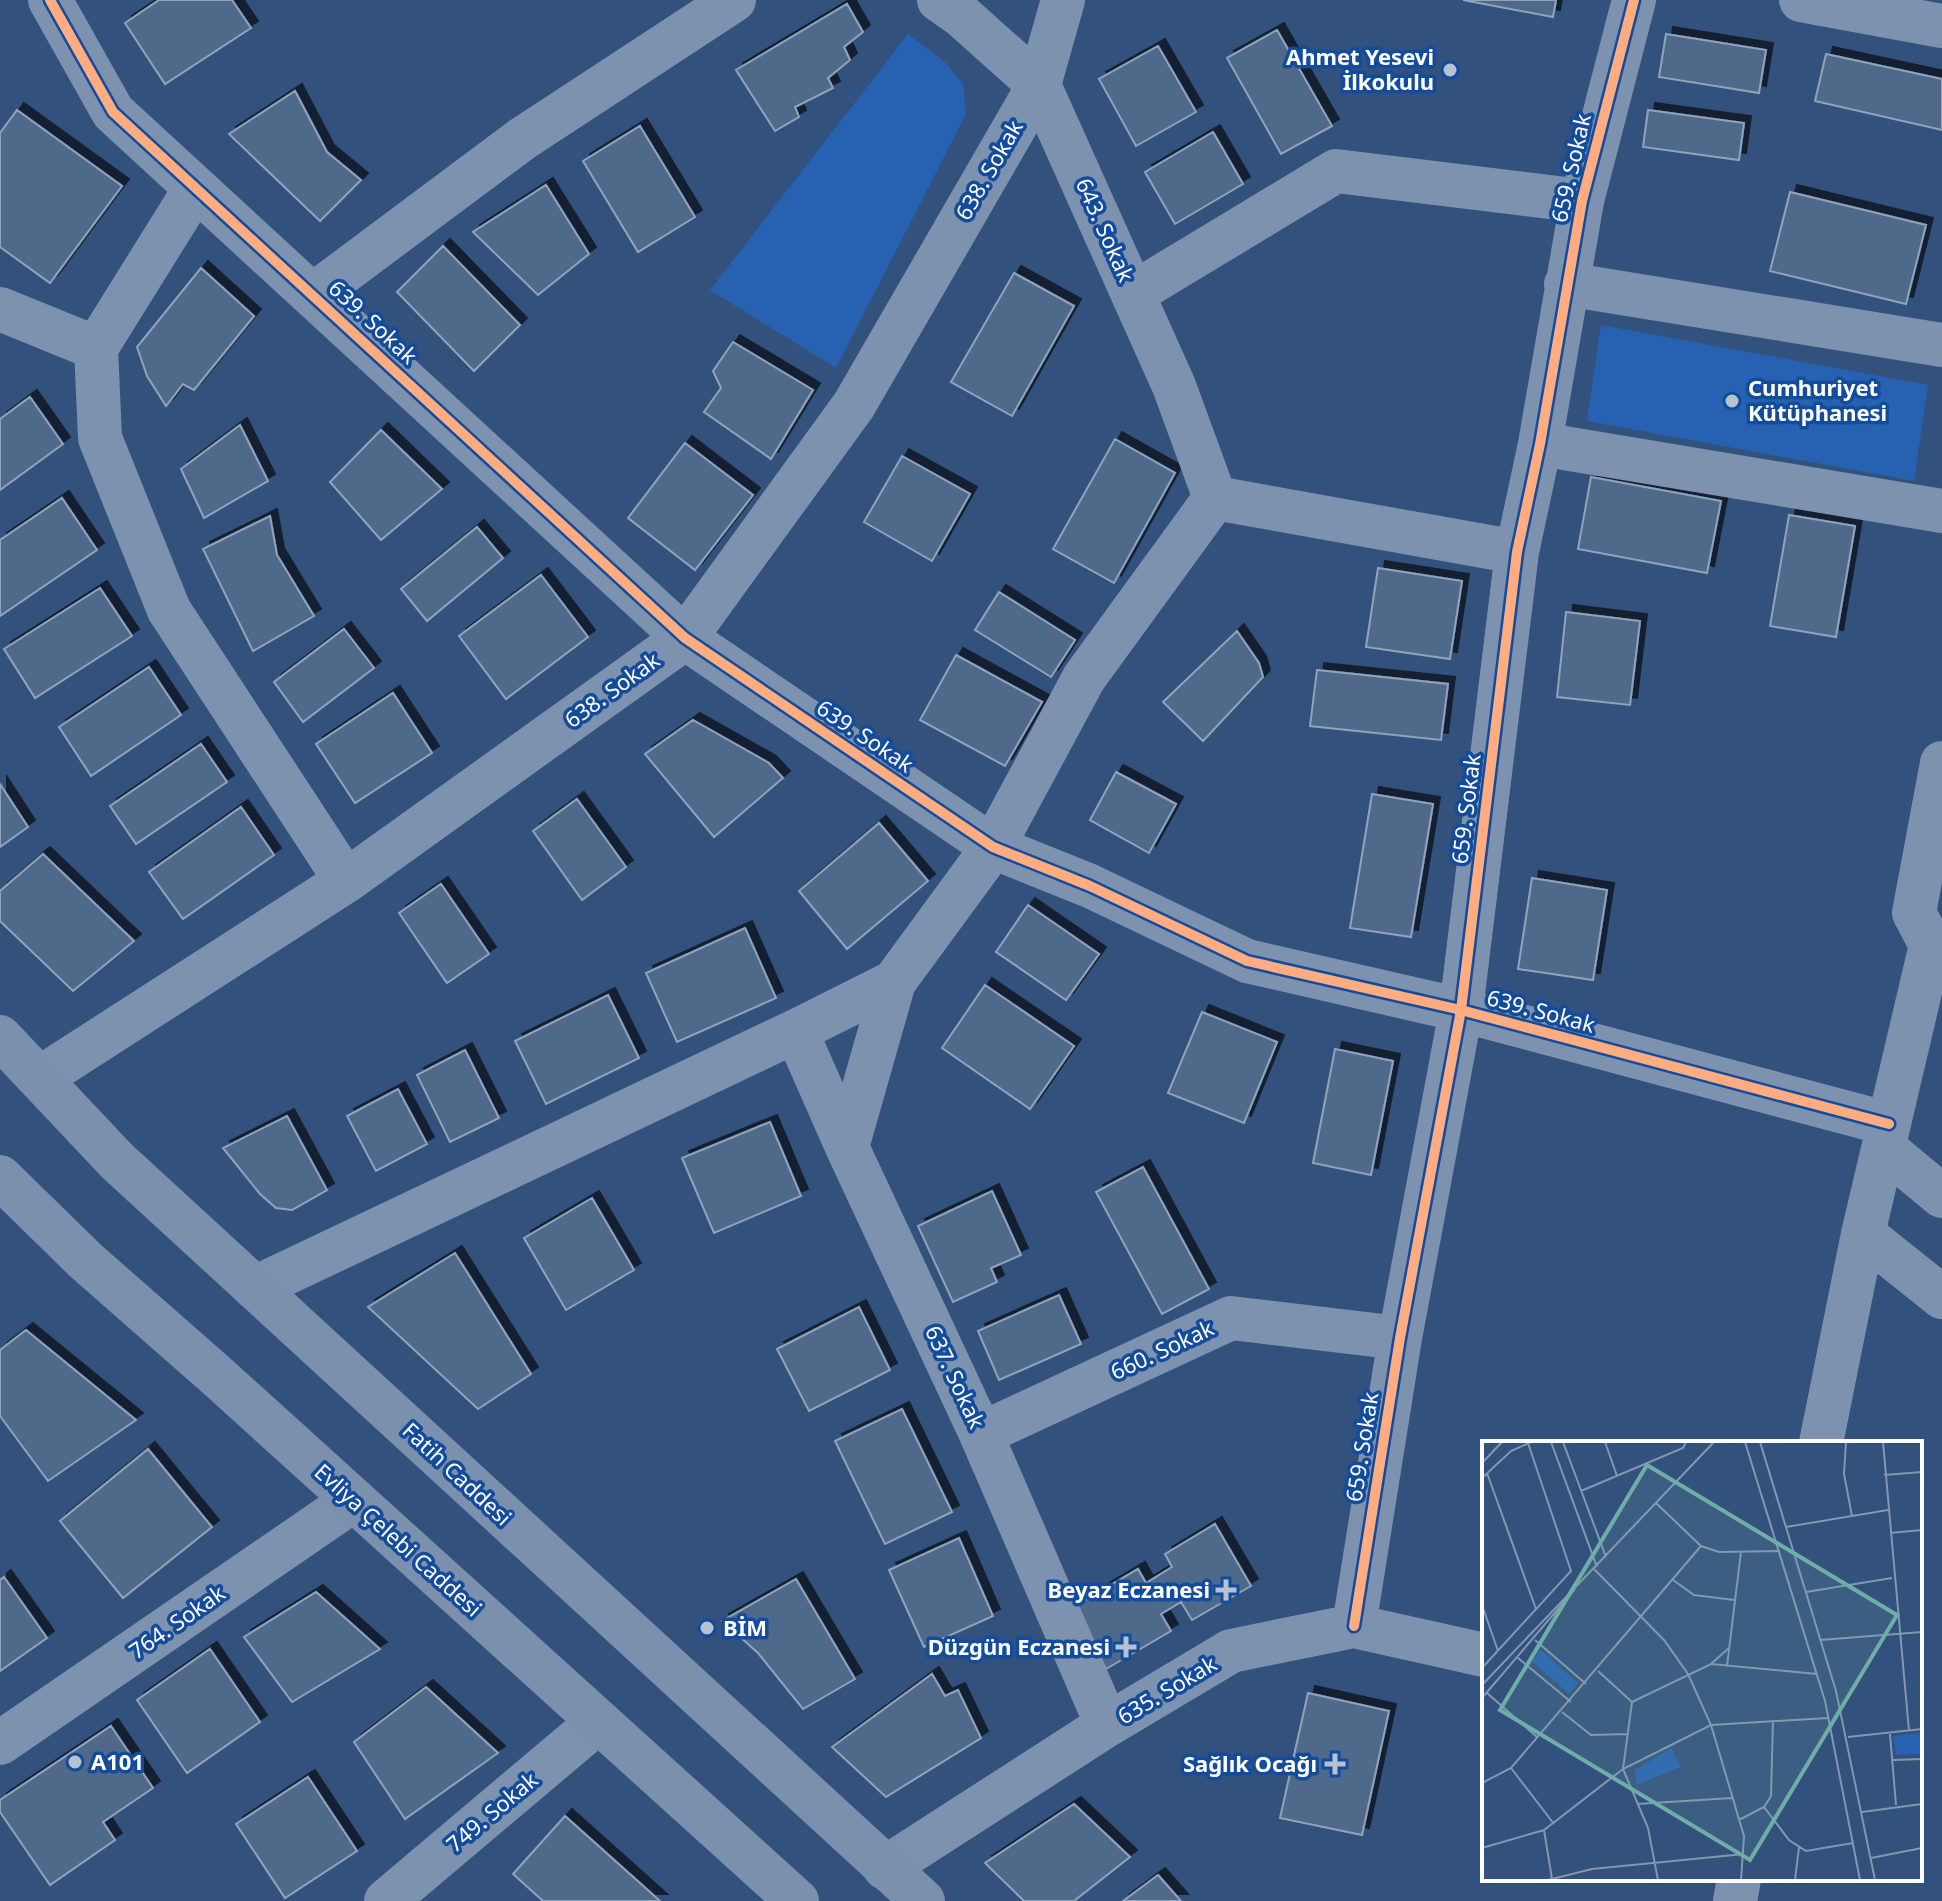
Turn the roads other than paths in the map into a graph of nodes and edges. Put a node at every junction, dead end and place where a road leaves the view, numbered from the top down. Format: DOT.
graph roads {
  1 [pos="734,0"];
  2 [pos="939,0"];
  3 [pos="1063,0"];
  4 [pos="1634,0"];
  5 [pos="1801,0"];
  6 [pos="60,4"];
  7 [pos="1942,26"];
  8 [pos="1039,85"];
  9 [pos="195,189"];
  10 [pos="1582,201"];
  11 [pos="1566,284"];
  12 [pos="1134,293"];
  13 [pos="313,295"];
  14 [pos="0,309"];
  15 [pos="1942,345"];
  16 [pos="96,348"];
  17 [pos="1540,444"];
  18 [pos="1215,498"];
  19 [pos="1942,511"];
  20 [pos="1517,552"];
  21 [pos="685,638"];
  22 [pos="1942,763"];
  23 [pos="993,847"];
  24 [pos="346,881"];
  25 [pos="1936,941"];
  26 [pos="894,982"];
  27 [pos="1461,1010"];
  28 [pos="796,1031"];
  29 [pos="0,1037"];
  30 [pos="40,1078"];
  31 [pos="1886,1136"];
  32 [pos="847,1147"];
  33 [pos="0,1177"];
  34 [pos="1942,1196"];
  35 [pos="1863,1234"];
  36 [pos="255,1288"];
  37 [pos="1942,1297"];
  38 [pos="1400,1338"];
  39 [pos="981,1434"];
  40 [pos="1821,1441"];
  41 [pos="354,1500"];
  42 [pos="1354,1626"];
  43 [pos="1482,1655"];
  44 [pos="598,1722"];
  45 [pos="1107,1725"];
  46 [pos="0,1743"];
  47 [pos="885,1868"];
  48 [pos="1739,1881"];
  49 [pos="386,1901"];
  50 [pos="797,1901"];
  51 [pos="923,1901"];
  52 [pos="1735,1901"];
  1 -- 13 [label="street"];
  2 -- 8 [label="street, 643. Sokak"];
  3 -- 8 [label="street, 638. Sokak"];
  4 -- 10 [label="street, 659. Sokak"];
  5 -- 7 [label="street"];
  6 -- 9 [label="street, 639. Sokak"];
  8 -- 12 [label="street, 643. Sokak"];
  8 -- 21 [label="street, 638. Sokak"];
  9 -- 13 [label="street, 639. Sokak"];
  9 -- 16 [label="street"];
  10 -- 11 [label="street, 659. Sokak"];
  10 -- 12 [label="street"];
  11 -- 15 [label="street"];
  11 -- 17 [label="street, 659. Sokak"];
  12 -- 18 [label="street, 643. Sokak"];
  13 -- 21 [label="street, 639. Sokak"];
  14 -- 16 [label="street"];
  16 -- 24 [label="street"];
  17 -- 19 [label="street"];
  17 -- 20 [label="street, 659. Sokak"];
  18 -- 20 [label="street"];
  18 -- 23 [label="street"];
  20 -- 27 [label="street, 659. Sokak"];
  21 -- 23 [label="street, 639. Sokak"];
  21 -- 24 [label="street, 638. Sokak"];
  22 -- 25 [label="street"];
  23 -- 26 [label="street"];
  23 -- 27 [label="street, 639. Sokak"];
  24 -- 30 [label="street, 638. Sokak"];
  25 -- 31 [label="street"];
  26 -- 28 [label="street"];
  26 -- 32 [label="street"];
  27 -- 31 [label="street, 639. Sokak"];
  27 -- 38 [label="street, 659. Sokak"];
  28 -- 32 [label="street, 637. Sokak"];
  28 -- 36 [label="street"];
  29 -- 30 [label="main road, Fatih Caddesi"];
  30 -- 36 [label="main road, Fatih Caddesi"];
  31 -- 34 [label="street"];
  31 -- 35 [label="street"];
  32 -- 39 [label="street, 637. Sokak"];
  33 -- 41 [label="main road, Evliya Çelebi Caddesi"];
  35 -- 37 [label="street"];
  35 -- 40 [label="street"];
  36 -- 47 [label="main road, Fatih Caddesi"];
  38 -- 39 [label="street, 660. Sokak"];
  38 -- 42 [label="street, 659. Sokak"];
  39 -- 45 [label="street, 637. Sokak"];
  41 -- 44 [label="main road, Evliya Çelebi Caddesi"];
  41 -- 46 [label="street, 764. Sokak"];
  42 -- 43 [label="street, 635. Sokak"];
  42 -- 45 [label="street, 635. Sokak"];
  44 -- 49 [label="street, 749. Sokak"];
  44 -- 50 [label="main road, Evliya Çelebi Caddesi"];
  45 -- 47 [label="street, 635. Sokak"];
  47 -- 51 [label="main road, Fatih Caddesi"];
  48 -- 52 [label="street"];
}
